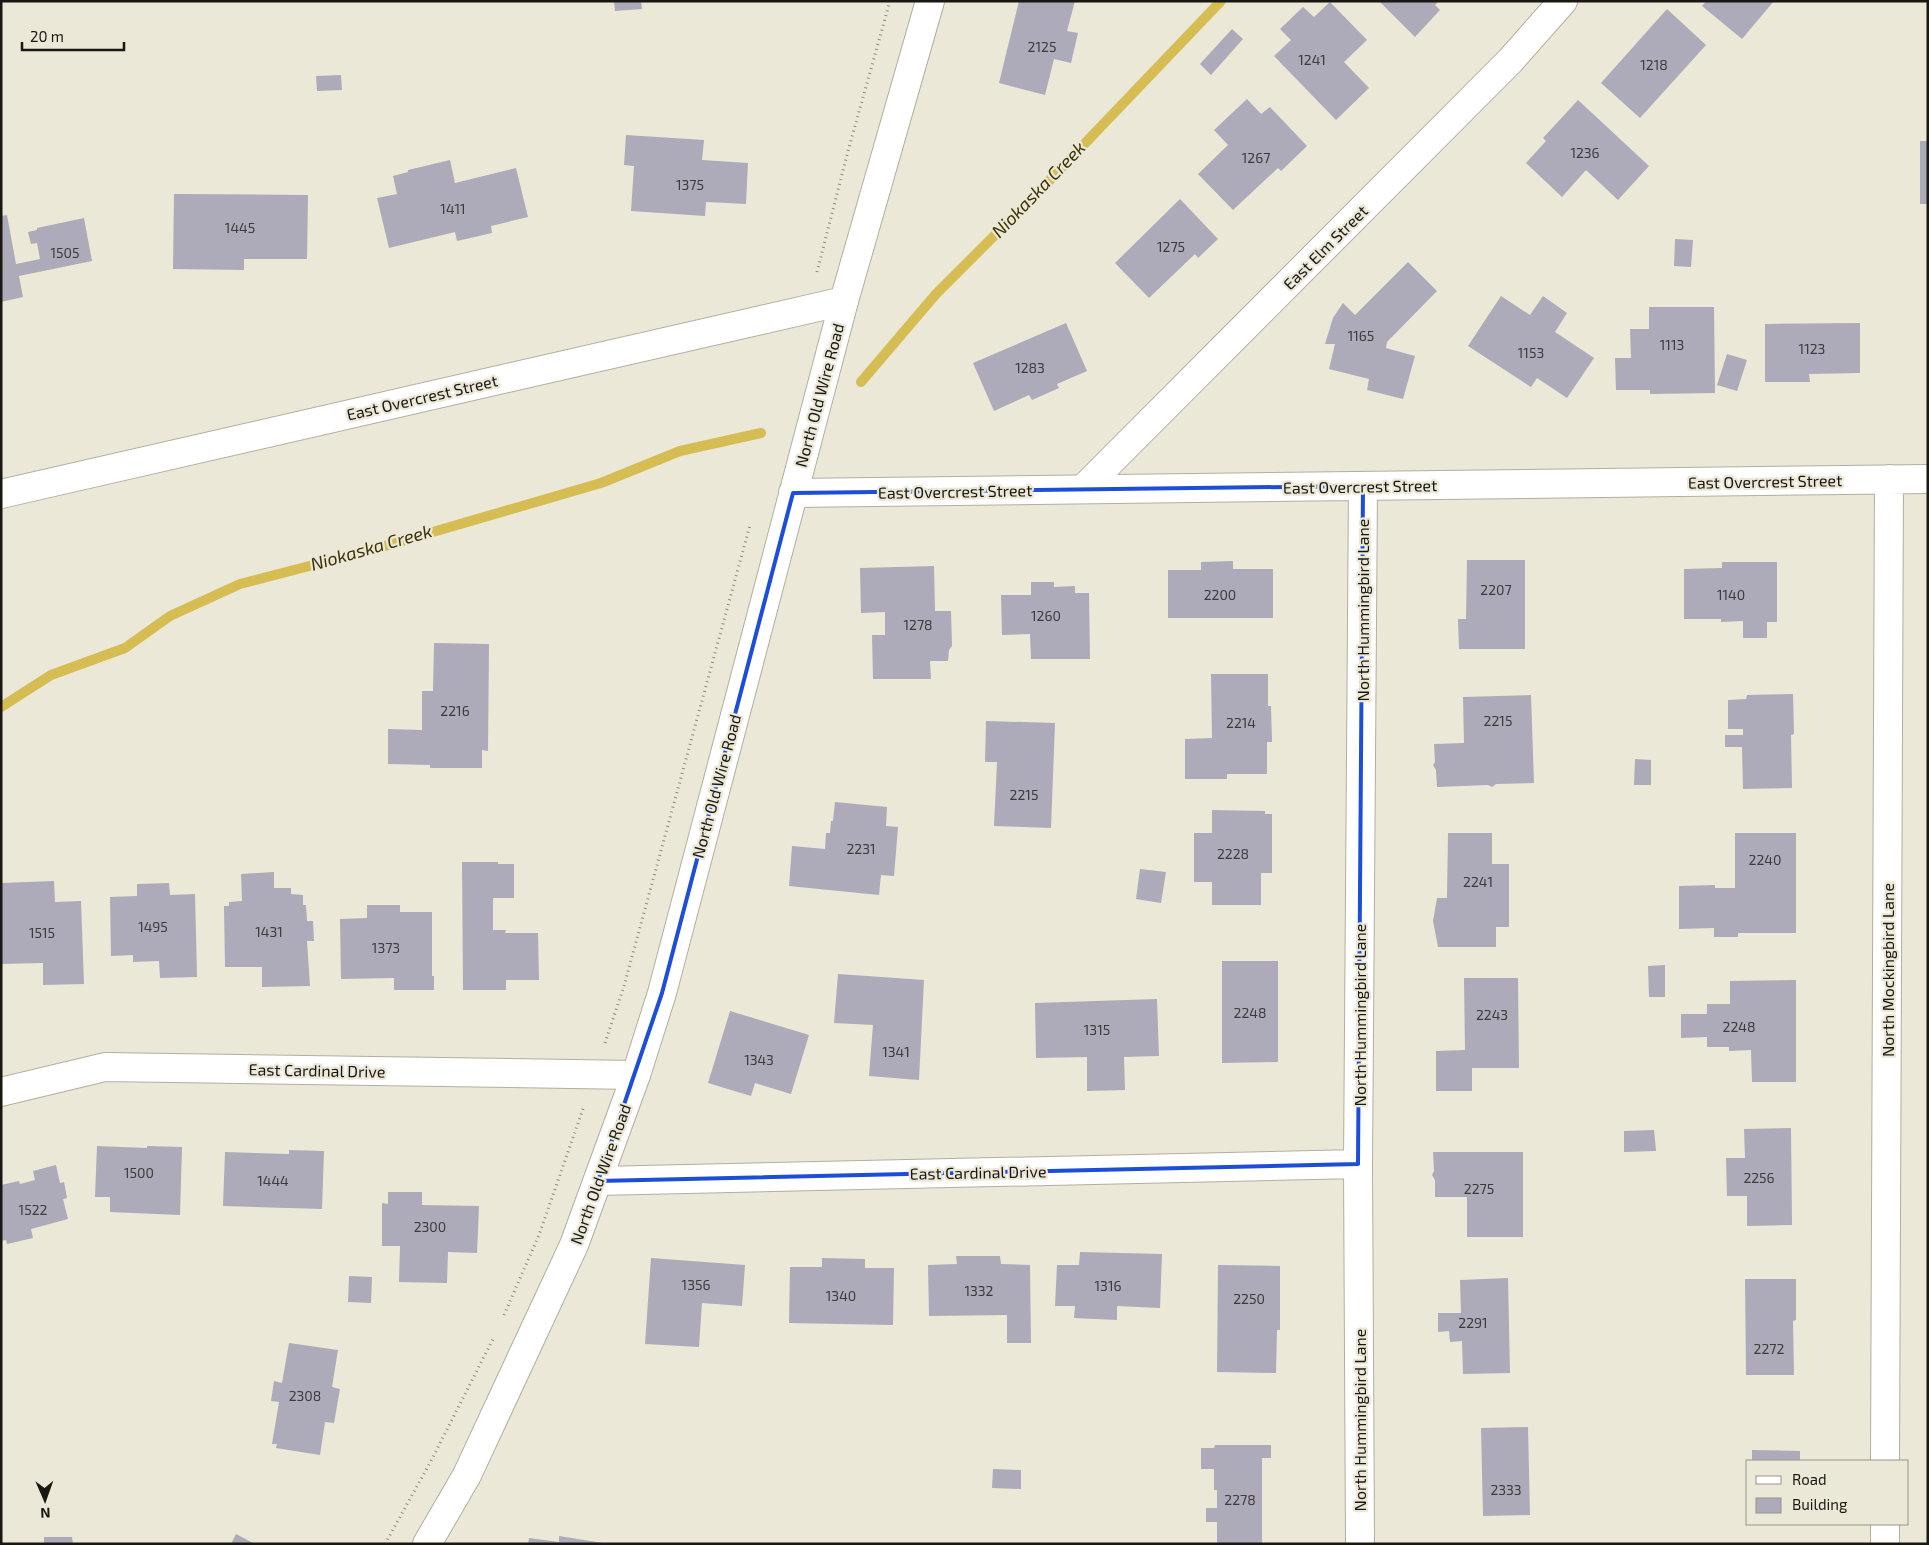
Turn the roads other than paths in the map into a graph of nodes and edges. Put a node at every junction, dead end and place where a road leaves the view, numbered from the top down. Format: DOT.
graph roads {
  1 [pos="930,1"];
  2 [pos="1563,1"];
  3 [pos="844,301"];
  4 [pos="1889,479"];
  5 [pos="1928,479"];
  6 [pos="1363,486"];
  7 [pos="1083,489"];
  8 [pos="793,493"];
  9 [pos="1,494"];
  10 [pos="636,1075"];
  11 [pos="1,1092"];
  12 [pos="1358,1164"];
  13 [pos="598,1181"];
  14 [pos="1885,1460"];
  15 [pos="1885,1525"];
  16 [pos="427,1544"];
  17 [pos="1360,1544"];
  18 [pos="1884,1544"];
  1 -- 3 [label="street, North Old Wire Road"];
  2 -- 7 [label="street, East Elm Street"];
  3 -- 8 [label="street, North Old Wire Road"];
  3 -- 9 [label="street, East Overcrest Street"];
  4 -- 5 [label="street, East Overcrest Street"];
  4 -- 6 [label="street, East Overcrest Street"];
  4 -- 14 [label="street, North Mockingbird Lane"];
  6 -- 7 [label="street, East Overcrest Street"];
  6 -- 12 [label="street, North Hummingbird Lane"];
  7 -- 8 [label="street, East Overcrest Street"];
  8 -- 10 [label="street, North Old Wire Road"];
  10 -- 11 [label="street, East Cardinal Drive"];
  10 -- 13 [label="street, North Old Wire Road"];
  12 -- 13 [label="street, East Cardinal Drive"];
  12 -- 17 [label="street, North Hummingbird Lane"];
  13 -- 16 [label="street, North Old Wire Road"];
  15 -- 18 [label="street"];
}
